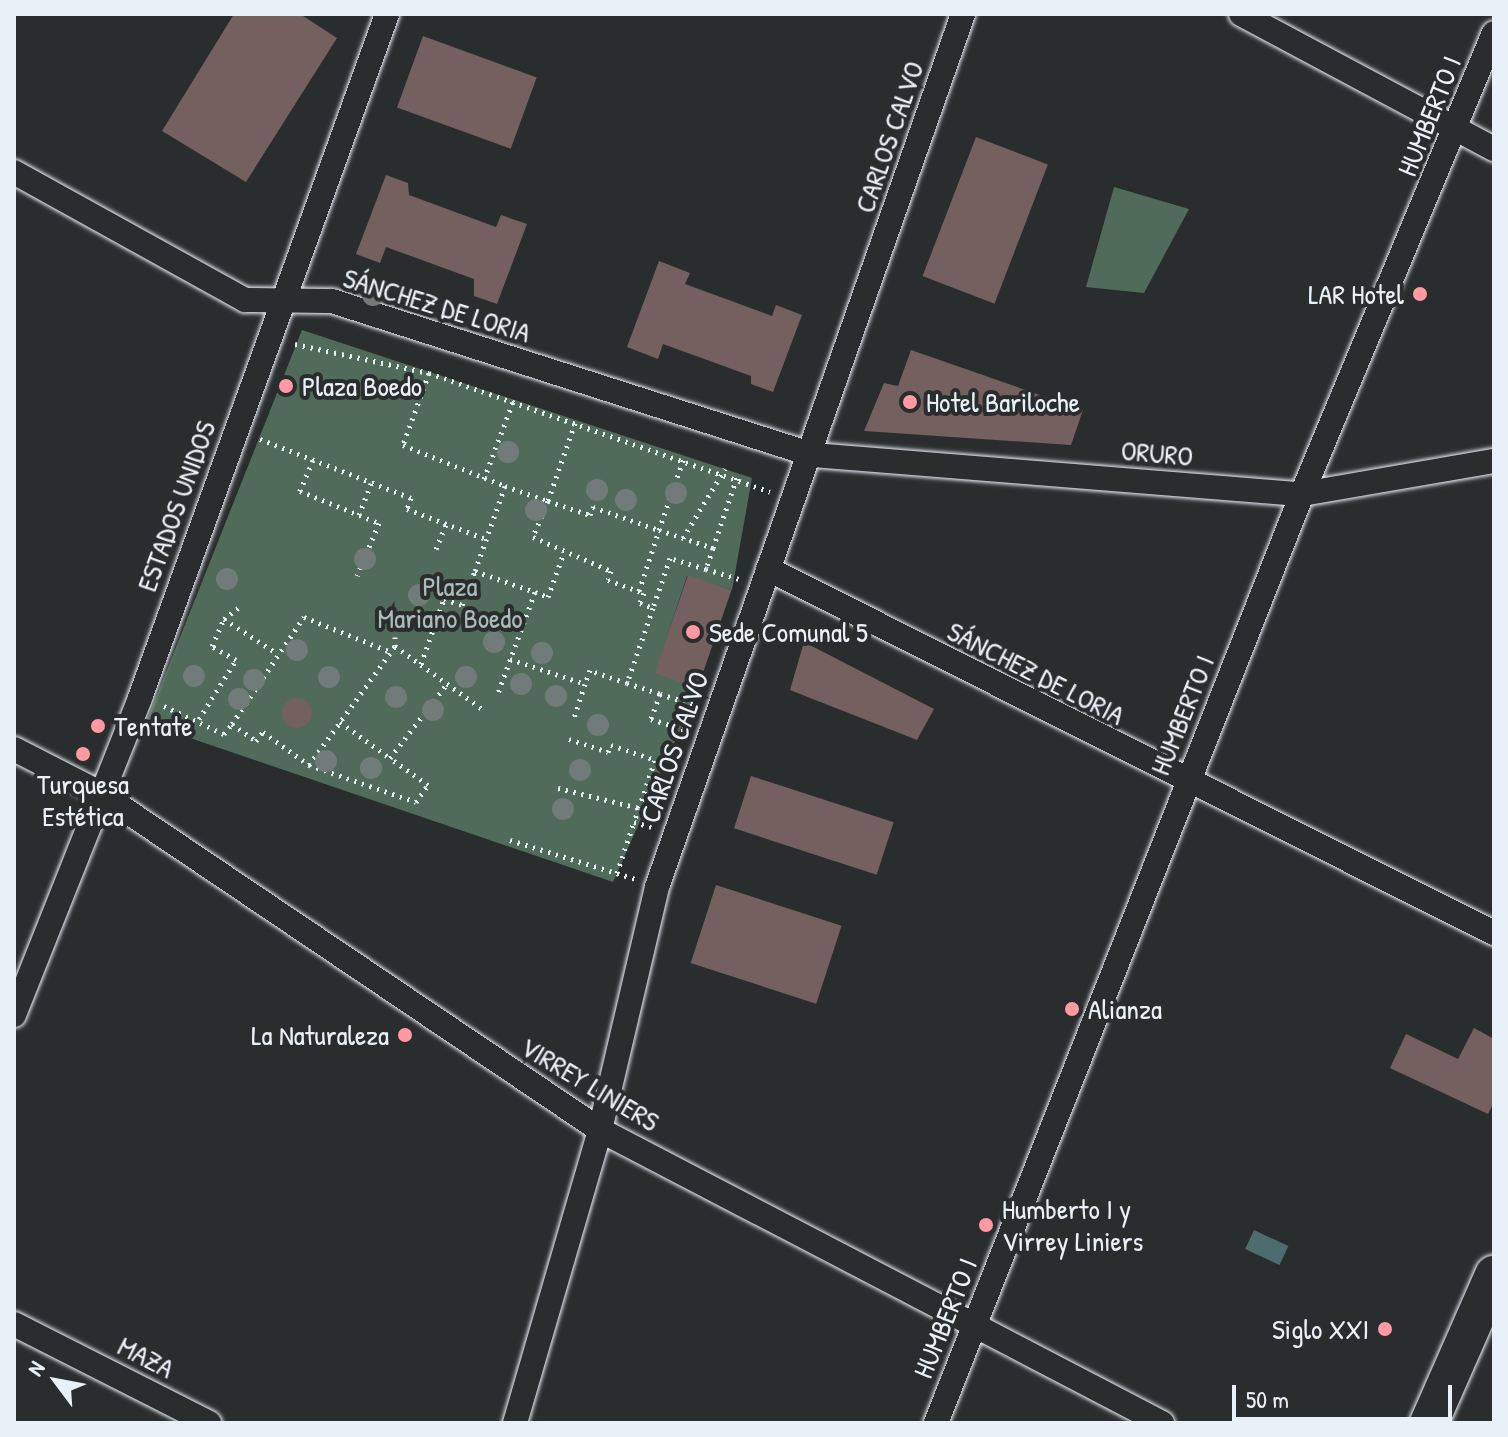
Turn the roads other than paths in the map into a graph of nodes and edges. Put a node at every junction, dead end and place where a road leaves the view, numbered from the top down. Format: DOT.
graph roads {
  1 [pos="387,14"];
  2 [pos="963,14"];
  3 [pos="1241,14"];
  4 [pos="1494,33"];
  5 [pos="1457,130"];
  6 [pos="1494,149"];
  7 [pos="14,172"];
  8 [pos="286,300"];
  9 [pos="813,455"];
  10 [pos="1494,461"];
  11 [pos="1302,494"];
  12 [pos="765,578"];
  13 [pos="14,749"];
  14 [pos="1187,784"];
  15 [pos="100,793"];
  16 [pos="1494,933"];
  17 [pos="14,1015"];
  18 [pos="600,1130"];
  19 [pos="1494,1275"];
  20 [pos="975,1323"];
  21 [pos="14,1324"];
  22 [pos="209,1423"];
  23 [pos="515,1423"];
  24 [pos="936,1423"];
  25 [pos="1162,1423"];
  26 [pos="1429,1423"];
  1 -- 8 [label="street, ESTADOS UNIDOS"];
  2 -- 9 [label="street, CARLOS CALVO"];
  3 -- 5 [label="street"];
  4 -- 5 [label="street, HUMBERTO I"];
  5 -- 6 [label="street"];
  5 -- 11 [label="street, HUMBERTO I"];
  7 -- 8 [label="street, SÁNCHEZ DE LORIA"];
  8 -- 9 [label="street, SÁNCHEZ DE LORIA"];
  8 -- 15 [label="street, ESTADOS UNIDOS"];
  9 -- 11 [label="street, ORURO"];
  9 -- 12 [label="street, CARLOS CALVO"];
  10 -- 11 [label="street, ORURO"];
  11 -- 14 [label="street, HUMBERTO I"];
  12 -- 14 [label="street, SÁNCHEZ DE LORIA"];
  12 -- 18 [label="street, CARLOS CALVO"];
  13 -- 15 [label="street, VIRREY LINIERS"];
  14 -- 16 [label="street, SÁNCHEZ DE LORIA"];
  14 -- 20 [label="street, HUMBERTO I"];
  15 -- 17 [label="street, ESTADOS UNIDOS"];
  15 -- 18 [label="street, VIRREY LINIERS"];
  18 -- 20 [label="street, VIRREY LINIERS"];
  18 -- 23 [label="street, CARLOS CALVO"];
  19 -- 26 [label="main road"];
  20 -- 24 [label="street, HUMBERTO I"];
  20 -- 25 [label="street, VIRREY LINIERS"];
  21 -- 22 [label="street, MAZA"];
}
